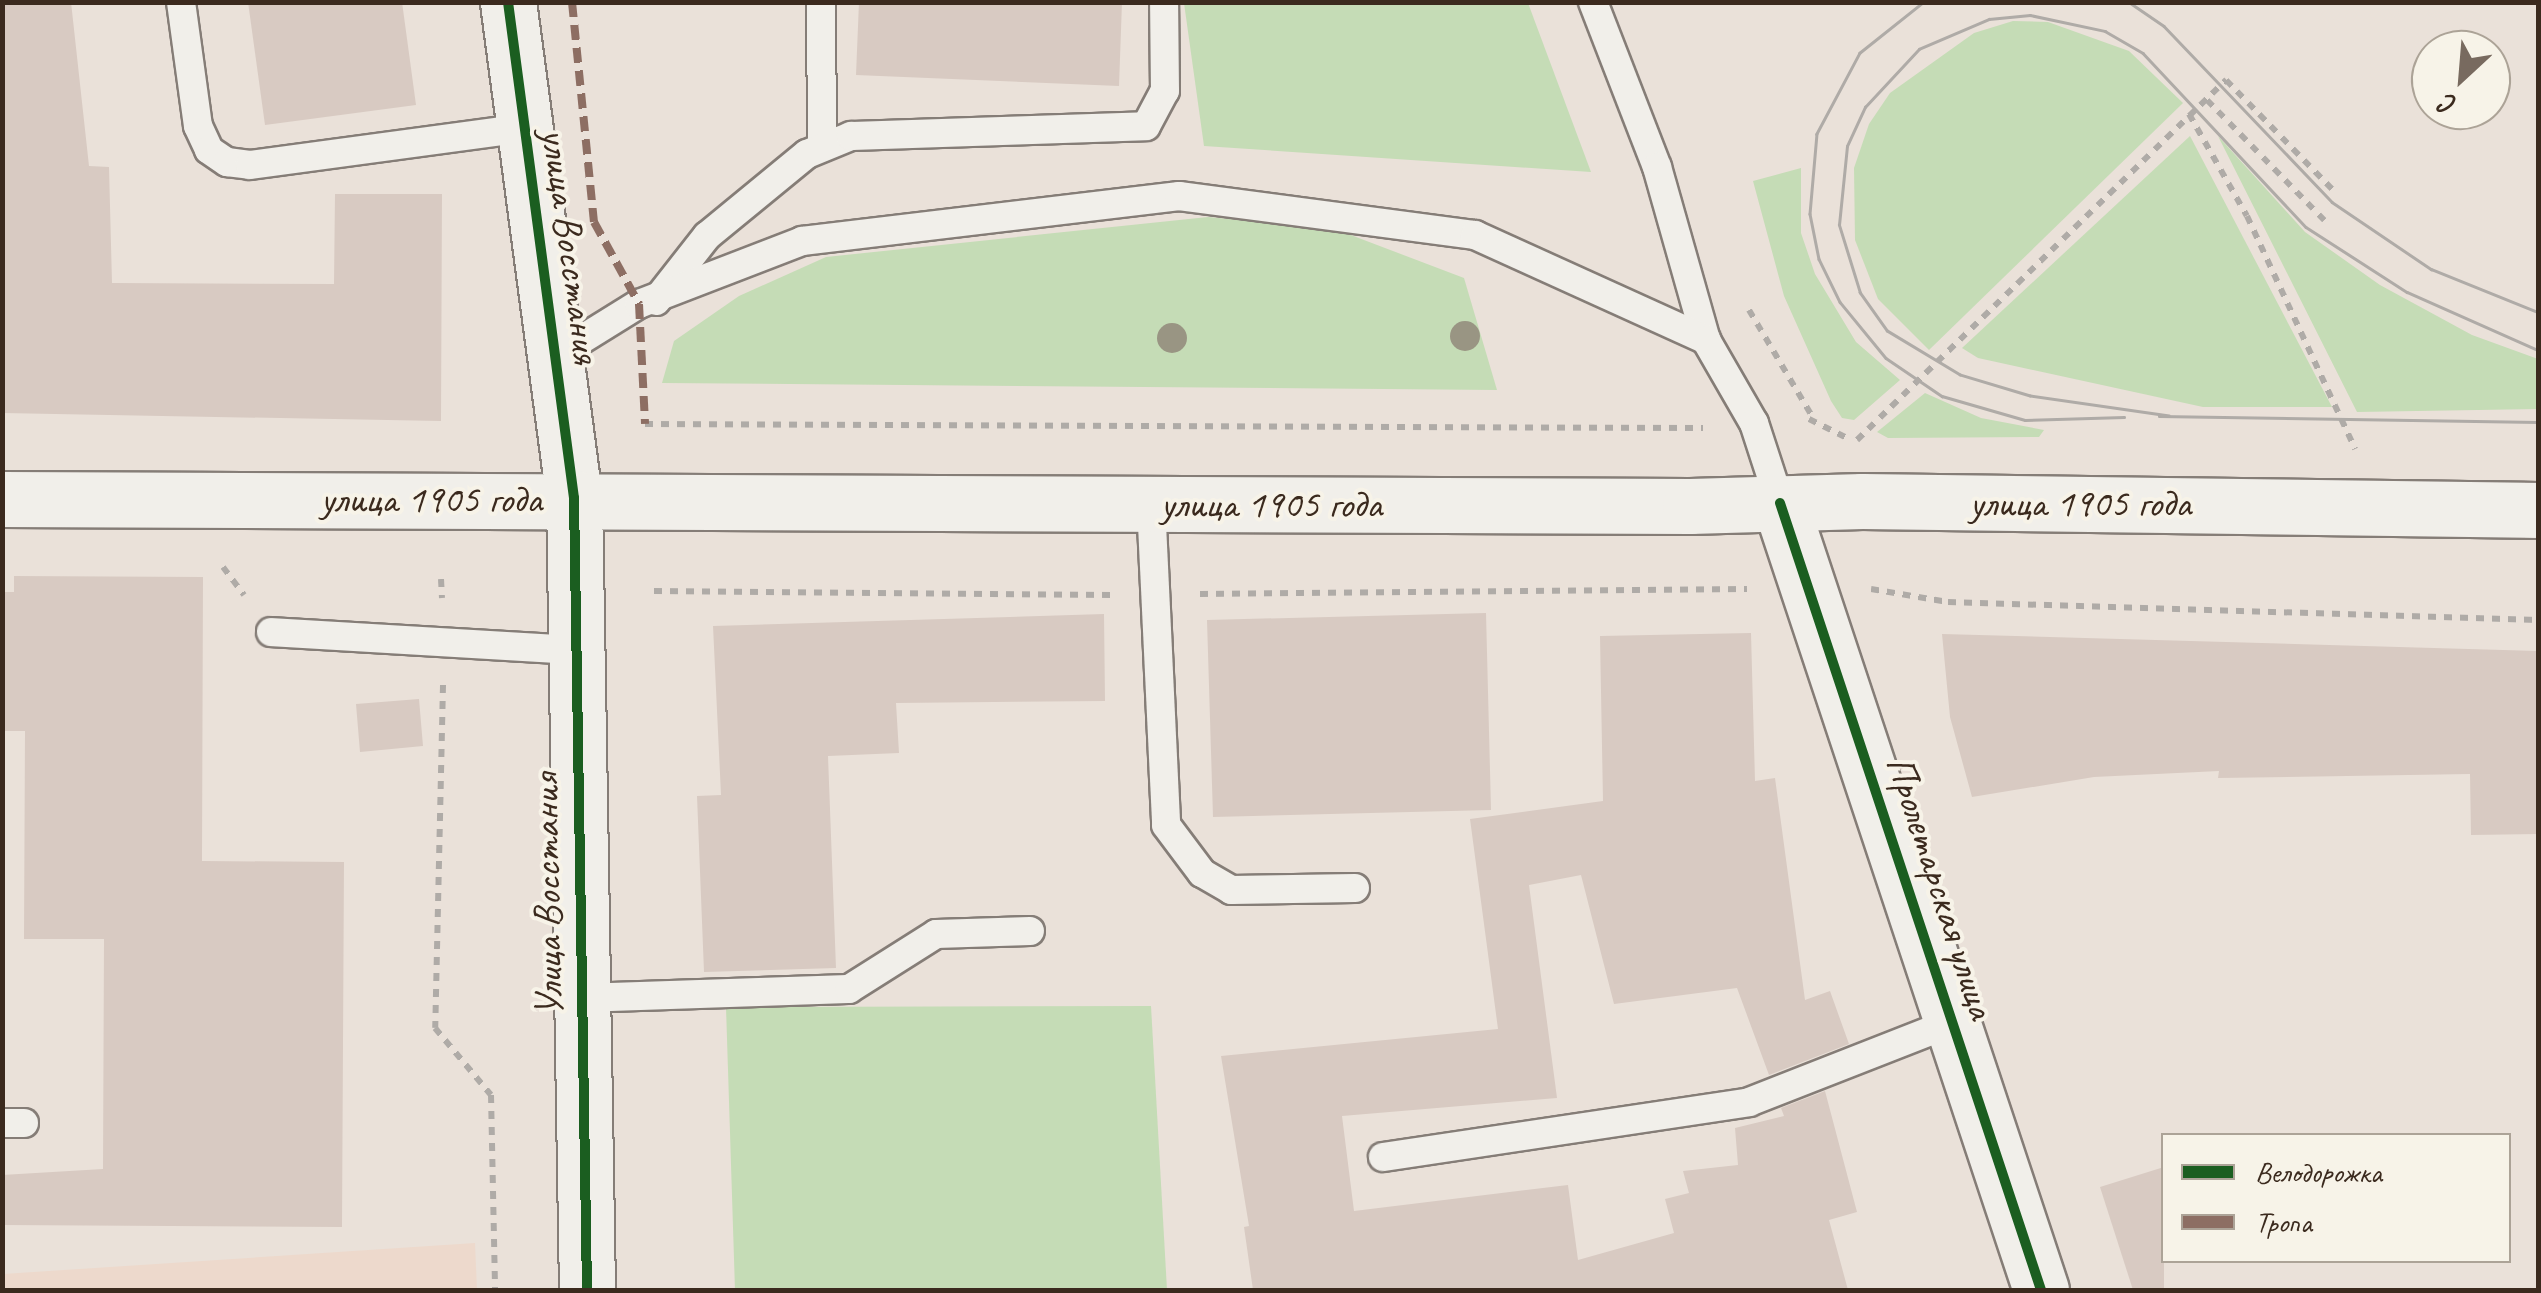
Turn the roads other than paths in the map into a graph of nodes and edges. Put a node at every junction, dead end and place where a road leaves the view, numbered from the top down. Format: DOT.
graph roads {
  1 [pos="181,2"];
  2 [pos="508,2"];
  3 [pos="820,2"];
  4 [pos="1164,2"];
  5 [pos="1593,2"];
  6 [pos="525,128"];
  7 [pos="822,148"];
  8 [pos="656,300"];
  9 [pos="1706,340"];
  10 [pos="555,356"];
  11 [pos="574,498"];
  12 [pos="2,499"];
  13 [pos="1151,503"];
  14 [pos="1780,503"];
  15 [pos="2538,510"];
  16 [pos="271,632"];
  17 [pos="572,650"];
  18 [pos="1355,888"];
  19 [pos="1030,930"];
  20 [pos="580,998"];
  21 [pos="1953,1022"];
  22 [pos="1383,1157"];
  23 [pos="587,1290"];
  24 [pos="2041,1290"];
  1 -- 6 [label="lane"];
  2 -- 6 [label="main road, улица Восстания"];
  3 -- 7 [label="lane"];
  4 -- 7 [label="lane"];
  5 -- 9 [label="lane"];
  6 -- 10 [label="main road, улица Восстания"];
  7 -- 8 [label="lane"];
  8 -- 9 [label="lane"];
  8 -- 10 [label="lane"];
  9 -- 14 [label="lane"];
  10 -- 11 [label="main road, улица Восстания"];
  11 -- 12 [label="main road, улица 1905 года"];
  11 -- 13 [label="main road, улица 1905 года"];
  11 -- 17 [label="main road, Улица Восстания"];
  13 -- 14 [label="main road, улица 1905 года"];
  13 -- 18 [label="lane"];
  14 -- 15 [label="main road, улица 1905 года"];
  14 -- 21 [label="main road, Пролетарская улица"];
  16 -- 17 [label="lane"];
  17 -- 20 [label="main road, Улица Восстания"];
  19 -- 20 [label="lane"];
  20 -- 23 [label="main road, Улица Восстания"];
  21 -- 22 [label="lane"];
  21 -- 24 [label="main road, Пролетарская улица"];
}
